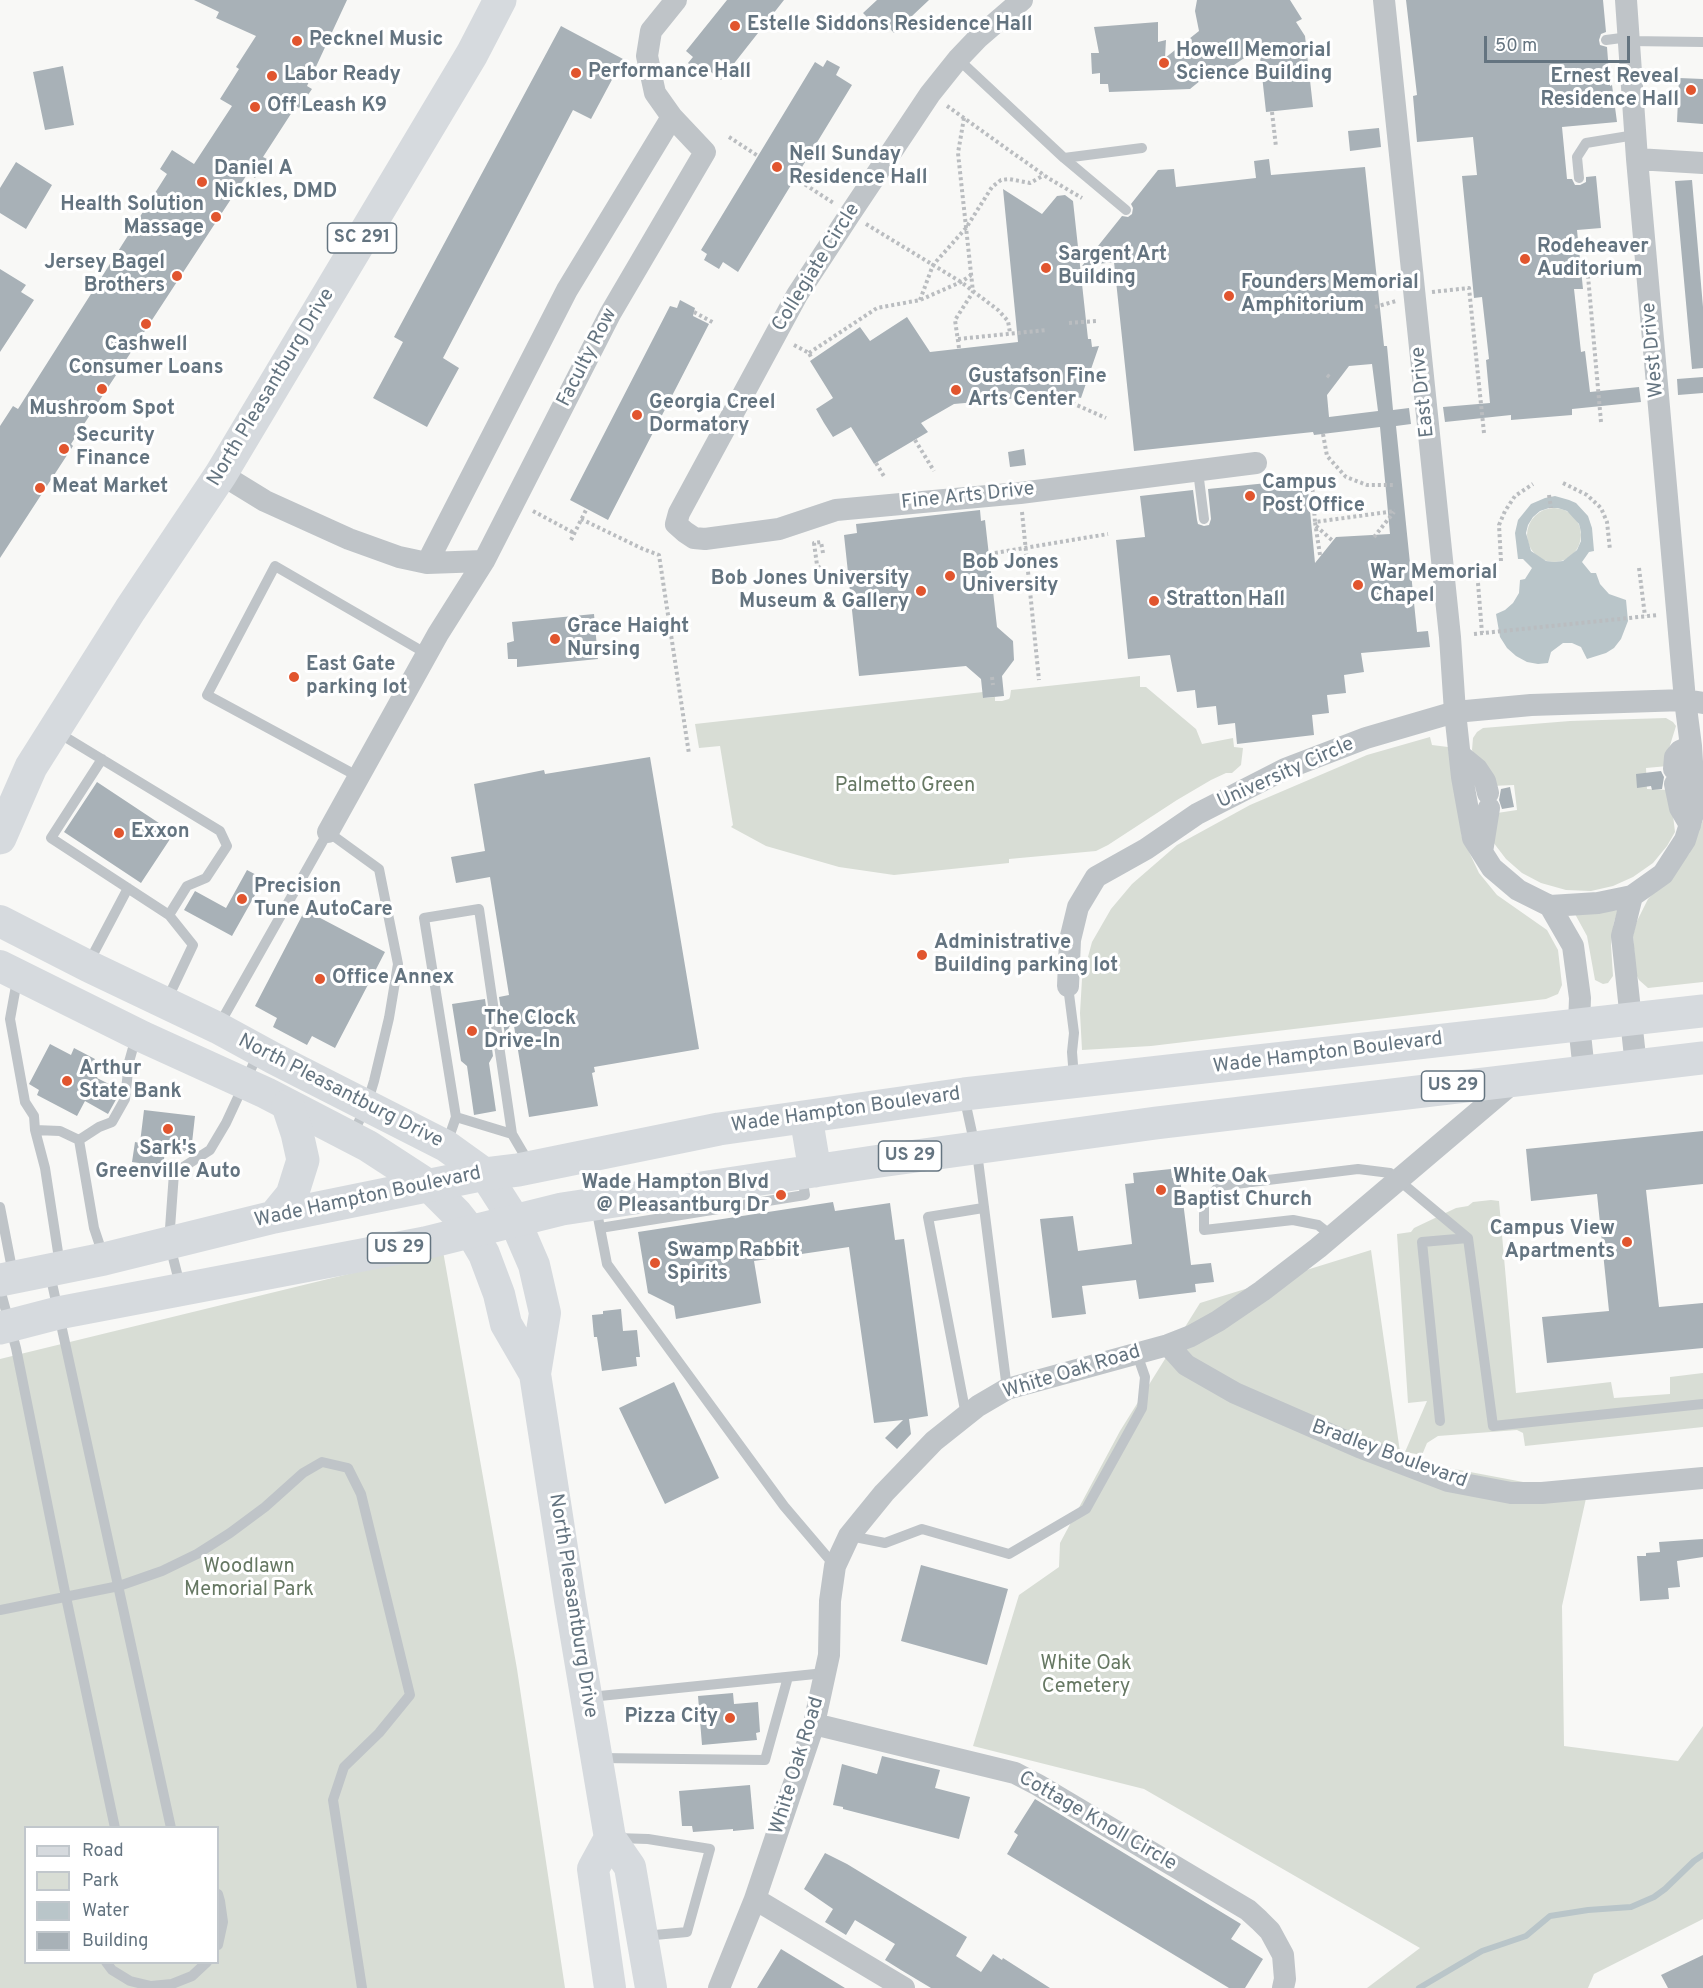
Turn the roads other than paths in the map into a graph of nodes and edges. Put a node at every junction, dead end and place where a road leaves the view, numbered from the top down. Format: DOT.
graph roads {
  1 [pos="500,0"];
  2 [pos="676,0"];
  3 [pos="1022,0"];
  4 [pos="1384,0"];
  5 [pos="1626,0"];
  6 [pos="1629,39"];
  7 [pos="1606,40"];
  8 [pos="1703,42"];
  9 [pos="958,58"];
  10 [pos="672,117"];
  11 [pos="1635,135"];
  12 [pos="1142,148"];
  13 [pos="1064,158"];
  14 [pos="1637,159"];
  15 [pos="1703,163"];
  16 [pos="1580,178"];
  17 [pos="1126,210"];
  18 [pos="1256,463"];
  19 [pos="1198,471"];
  20 [pos="221,474"];
  21 [pos="1204,519"];
  22 [pos="684,532"];
  23 [pos="484,561"];
  24 [pos="428,563"];
  25 [pos="427,654"];
  26 [pos="1694,701"];
  27 [pos="1455,712"];
  28 [pos="54,730"];
  29 [pos="1691,746"];
  30 [pos="1460,754"];
  31 [pos="102,759"];
  32 [pos="31,767"];
  33 [pos="359,777"];
  34 [pos="0,795"];
  35 [pos="1690,825"];
  36 [pos="328,832"];
  37 [pos="0,838"];
  38 [pos="1482,852"];
  39 [pos="128,888"];
  40 [pos="1632,896"];
  41 [pos="1550,906"];
  42 [pos="169,915"];
  43 [pos="0,921"];
  44 [pos="88,966"];
  45 [pos="11,972"];
  46 [pos="1068,986"];
  47 [pos="166,1003"];
  48 [pos="1703,1011"];
  49 [pos="1632,1019"];
  50 [pos="1579,1025"];
  51 [pos="218,1028"];
  52 [pos="137,1034"];
  53 [pos="1379,1048"];
  54 [pos="260,1051"];
  55 [pos="1703,1058"];
  56 [pos="1636,1065"];
  57 [pos="1584,1071"];
  58 [pos="1517,1079"];
  59 [pos="243,1083"];
  60 [pos="1074,1083"];
  61 [pos="964,1094"];
  62 [pos="1388,1094"];
  63 [pos="367,1104"];
  64 [pos="288,1106"];
  65 [pos="806,1117"];
  66 [pos="35,1130"];
  67 [pos="451,1132"];
  68 [pos="512,1134"];
  69 [pos="351,1137"];
  70 [pos="79,1140"];
  71 [pos="975,1147"];
  72 [pos="608,1151"];
  73 [pos="531,1166"];
  74 [pos="808,1172"];
  75 [pos="485,1174"];
  76 [pos="1399,1180"];
  77 [pos="428,1185"];
  78 [pos="0,1208"];
  79 [pos="983,1208"];
  80 [pos="605,1211"];
  81 [pos="274,1217"];
  82 [pos="515,1221"];
  83 [pos="471,1232"];
  84 [pos="1332,1236"];
  85 [pos="1468,1238"];
  86 [pos="3,1241"];
  87 [pos="169,1242"];
  88 [pos="104,1259"];
  89 [pos="55,1269"];
  90 [pos="4,1282"];
  91 [pos="182,1290"];
  92 [pos="58,1313"];
  93 [pos="5,1326"];
  94 [pos="1168,1345"];
  95 [pos="1137,1354"];
  96 [pos="535,1374"];
  97 [pos="1007,1389"];
  98 [pos="1703,1404"];
  99 [pos="966,1416"];
  100 [pos="1440,1421"];
  101 [pos="1703,1478"];
  102 [pos="849,1536"];
  103 [pos="835,1566"];
  104 [pos="119,1586"];
  105 [pos="66,1597"];
  106 [pos="0,1610"];
  107 [pos="826,1673"];
  108 [pos="788,1677"];
  109 [pos="586,1697"];
  110 [pos="814,1724"];
  111 [pos="597,1758"];
  112 [pos="115,1826"];
  113 [pos="171,1826"];
  114 [pos="610,1838"];
  115 [pos="219,1898"];
  116 [pos="755,1899"];
  117 [pos="642,1937"];
  118 [pos="219,1940"];
  119 [pos="108,1964"];
  120 [pos="205,1964"];
  121 [pos="172,1986"];
  122 [pos="362,1988"];
  123 [pos="610,1988"];
  124 [pos="651,1988"];
  125 [pos="719,1988"];
  126 [pos="904,1988"];
  127 [pos="1283,1988"];
  1 -- 20 [label="main road, North Pleasantburg Drive / SC 291"];
  2 -- 10 [label="street, Faculty Row"];
  3 -- 9 [label="street, Collegiate Circle"];
  4 -- 27 [label="street, East Drive"];
  5 -- 6 [label="street, West Drive"];
  6 -- 7 [label="lane"];
  6 -- 8 [label="lane"];
  6 -- 11 [label="street, West Drive"];
  9 -- 13 [label="lane"];
  9 -- 22 [label="street, Collegiate Circle"];
  10 -- 23 [label="street, Faculty Row"];
  10 -- 24 [label="street"];
  11 -- 14 [label="street, West Drive"];
  11 -- 16 [label="lane"];
  12 -- 13 [label="lane"];
  13 -- 17 [label="lane"];
  14 -- 15 [label="street"];
  14 -- 26 [label="street, West Drive"];
  18 -- 19 [label="street, Fine Arts Drive"];
  19 -- 21 [label="lane"];
  19 -- 22 [label="street, Fine Arts Drive"];
  20 -- 24 [label="street"];
  20 -- 28 [label="main road, North Pleasantburg Drive / SC 291"];
  23 -- 24 [label="street"];
  23 -- 25 [label="street"];
  25 -- 33 [label="street"];
  25 -- 33 [label="lane"];
  26 -- 27 [label="street, University Circle"];
  26 -- 29 [label="street, West Drive"];
  27 -- 30 [label="street, East Drive"];
  27 -- 46 [label="street, University Circle"];
  28 -- 31 [label="lane"];
  28 -- 32 [label="main road, North Pleasantburg Drive / SC 291"];
  29 -- 35 [label="street, West Drive"];
  29 -- 35 [label="street"];
  30 -- 38 [label="street, East Drive"];
  30 -- 38 [label="street"];
  31 -- 39 [label="lane"];
  31 -- 42 [label="lane"];
  32 -- 34 [label="main road, North Pleasantburg Drive / SC 291"];
  32 -- 37 [label="main road, North Pleasantburg Drive / SC 291"];
  33 -- 36 [label="street"];
  35 -- 40 [label="street, West Drive"];
  36 -- 51 [label="lane"];
  36 -- 63 [label="lane"];
  38 -- 41 [label="street, East Drive"];
  39 -- 42 [label="lane"];
  39 -- 44 [label="lane"];
  40 -- 41 [label="street"];
  40 -- 49 [label="street"];
  41 -- 50 [label="street"];
  42 -- 47 [label="lane"];
  43 -- 44 [label="main road, North Pleasantburg Drive"];
  44 -- 47 [label="main road, North Pleasantburg Drive"];
  45 -- 52 [label="main road, North Pleasantburg Drive"];
  45 -- 66 [label="lane"];
  46 -- 60 [label="lane, University Circle"];
  47 -- 51 [label="main road, North Pleasantburg Drive"];
  48 -- 49 [label="main road, Wade Hampton Boulevard / US 29"];
  49 -- 50 [label="main road, Wade Hampton Boulevard / US 29"];
  49 -- 56 [label="street"];
  50 -- 53 [label="main road, Wade Hampton Boulevard / US 29"];
  50 -- 57 [label="street"];
  51 -- 54 [label="main road, North Pleasantburg Drive"];
  52 -- 59 [label="main road, North Pleasantburg Drive"];
  52 -- 70 [label="lane"];
  53 -- 60 [label="main road, Wade Hampton Boulevard / US 29"];
  53 -- 62 [label="main road"];
  54 -- 59 [label="lane"];
  54 -- 63 [label="main road, North Pleasantburg Drive"];
  55 -- 56 [label="main road, US 29"];
  56 -- 57 [label="main road, US 29"];
  57 -- 58 [label="main road, US 29"];
  58 -- 62 [label="main road, US 29"];
  58 -- 76 [label="street, White Oak Road"];
  59 -- 64 [label="main road, North Pleasantburg Drive"];
  59 -- 87 [label="lane"];
  60 -- 61 [label="main road, Wade Hampton Boulevard / US 29"];
  61 -- 65 [label="main road, Wade Hampton Boulevard / US 29"];
  61 -- 71 [label="lane"];
  62 -- 71 [label="main road, US 29"];
  63 -- 67 [label="main road, North Pleasantburg Drive"];
  63 -- 69 [label="lane"];
  64 -- 69 [label="main road, North Pleasantburg Drive"];
  64 -- 81 [label="main road"];
  65 -- 72 [label="main road, Wade Hampton Boulevard / US 29"];
  65 -- 74 [label="main road"];
  66 -- 70 [label="lane"];
  66 -- 89 [label="lane"];
  67 -- 68 [label="lane"];
  67 -- 68 [label="lane"];
  67 -- 75 [label="main road, North Pleasantburg Drive"];
  68 -- 73 [label="lane"];
  69 -- 77 [label="main road, North Pleasantburg Drive"];
  70 -- 88 [label="lane"];
  71 -- 74 [label="main road, US 29"];
  71 -- 79 [label="lane"];
  72 -- 73 [label="main road, Wade Hampton Boulevard / US 29"];
  72 -- 80 [label="main road"];
  73 -- 75 [label="main road, Wade Hampton Boulevard / US 29"];
  74 -- 80 [label="main road, US 29"];
  75 -- 77 [label="main road, Wade Hampton Boulevard / US 29"];
  75 -- 82 [label="main road, North Pleasantburg Drive"];
  76 -- 84 [label="street, White Oak Road"];
  76 -- 84 [label="lane"];
  76 -- 85 [label="lane"];
  77 -- 81 [label="main road, Wade Hampton Boulevard / US 29"];
  77 -- 83 [label="main road, North Pleasantburg Drive"];
  78 -- 86 [label="lane"];
  79 -- 97 [label="lane"];
  79 -- 99 [label="lane"];
  80 -- 82 [label="main road, US 29"];
  80 -- 103 [label="lane"];
  81 -- 87 [label="main road, Wade Hampton Boulevard / US 29"];
  82 -- 83 [label="main road, US 29"];
  82 -- 96 [label="main road, North Pleasantburg Drive"];
  83 -- 91 [label="main road, US 29"];
  83 -- 96 [label="main road, North Pleasantburg Drive"];
  84 -- 94 [label="street, White Oak Road"];
  85 -- 98 [label="lane"];
  85 -- 100 [label="lane"];
  86 -- 90 [label="lane"];
  87 -- 88 [label="main road, Wade Hampton Boulevard / US 29"];
  87 -- 91 [label="lane"];
  88 -- 89 [label="main road, Wade Hampton Boulevard / US 29"];
  89 -- 90 [label="main road, Wade Hampton Boulevard / US 29"];
  89 -- 92 [label="lane"];
  90 -- 93 [label="lane"];
  91 -- 92 [label="main road, US 29"];
  92 -- 93 [label="main road, US 29"];
  92 -- 104 [label="lane"];
  93 -- 105 [label="lane"];
  94 -- 95 [label="street, White Oak Road"];
  94 -- 101 [label="street, Bradley Boulevard"];
  95 -- 97 [label="street, White Oak Road"];
  95 -- 102 [label="lane"];
  96 -- 109 [label="main road, North Pleasantburg Drive"];
  97 -- 99 [label="street, White Oak Road"];
  99 -- 102 [label="street, White Oak Road"];
  102 -- 103 [label="street, White Oak Road"];
  103 -- 107 [label="street, White Oak Road"];
  104 -- 105 [label="lane"];
  104 -- 113 [label="lane"];
  104 -- 122 [label="lane"];
  105 -- 106 [label="lane"];
  105 -- 112 [label="lane"];
  107 -- 108 [label="lane"];
  107 -- 110 [label="street, White Oak Road"];
  108 -- 109 [label="lane"];
  108 -- 111 [label="lane"];
  109 -- 111 [label="main road, North Pleasantburg Drive"];
  110 -- 116 [label="street, White Oak Road"];
  110 -- 127 [label="street, Cottage Knoll Circle"];
  111 -- 114 [label="main road, North Pleasantburg Drive"];
  114 -- 117 [label="main road, North Pleasantburg Drive"];
  114 -- 117 [label="lane"];
  114 -- 123 [label="main road"];
  115 -- 118 [label="lane"];
  116 -- 125 [label="street, White Oak Road"];
  116 -- 126 [label="street"];
  117 -- 124 [label="main road, North Pleasantburg Drive"];
  119 -- 121 [label="lane"];
  120 -- 121 [label="lane"];
}
